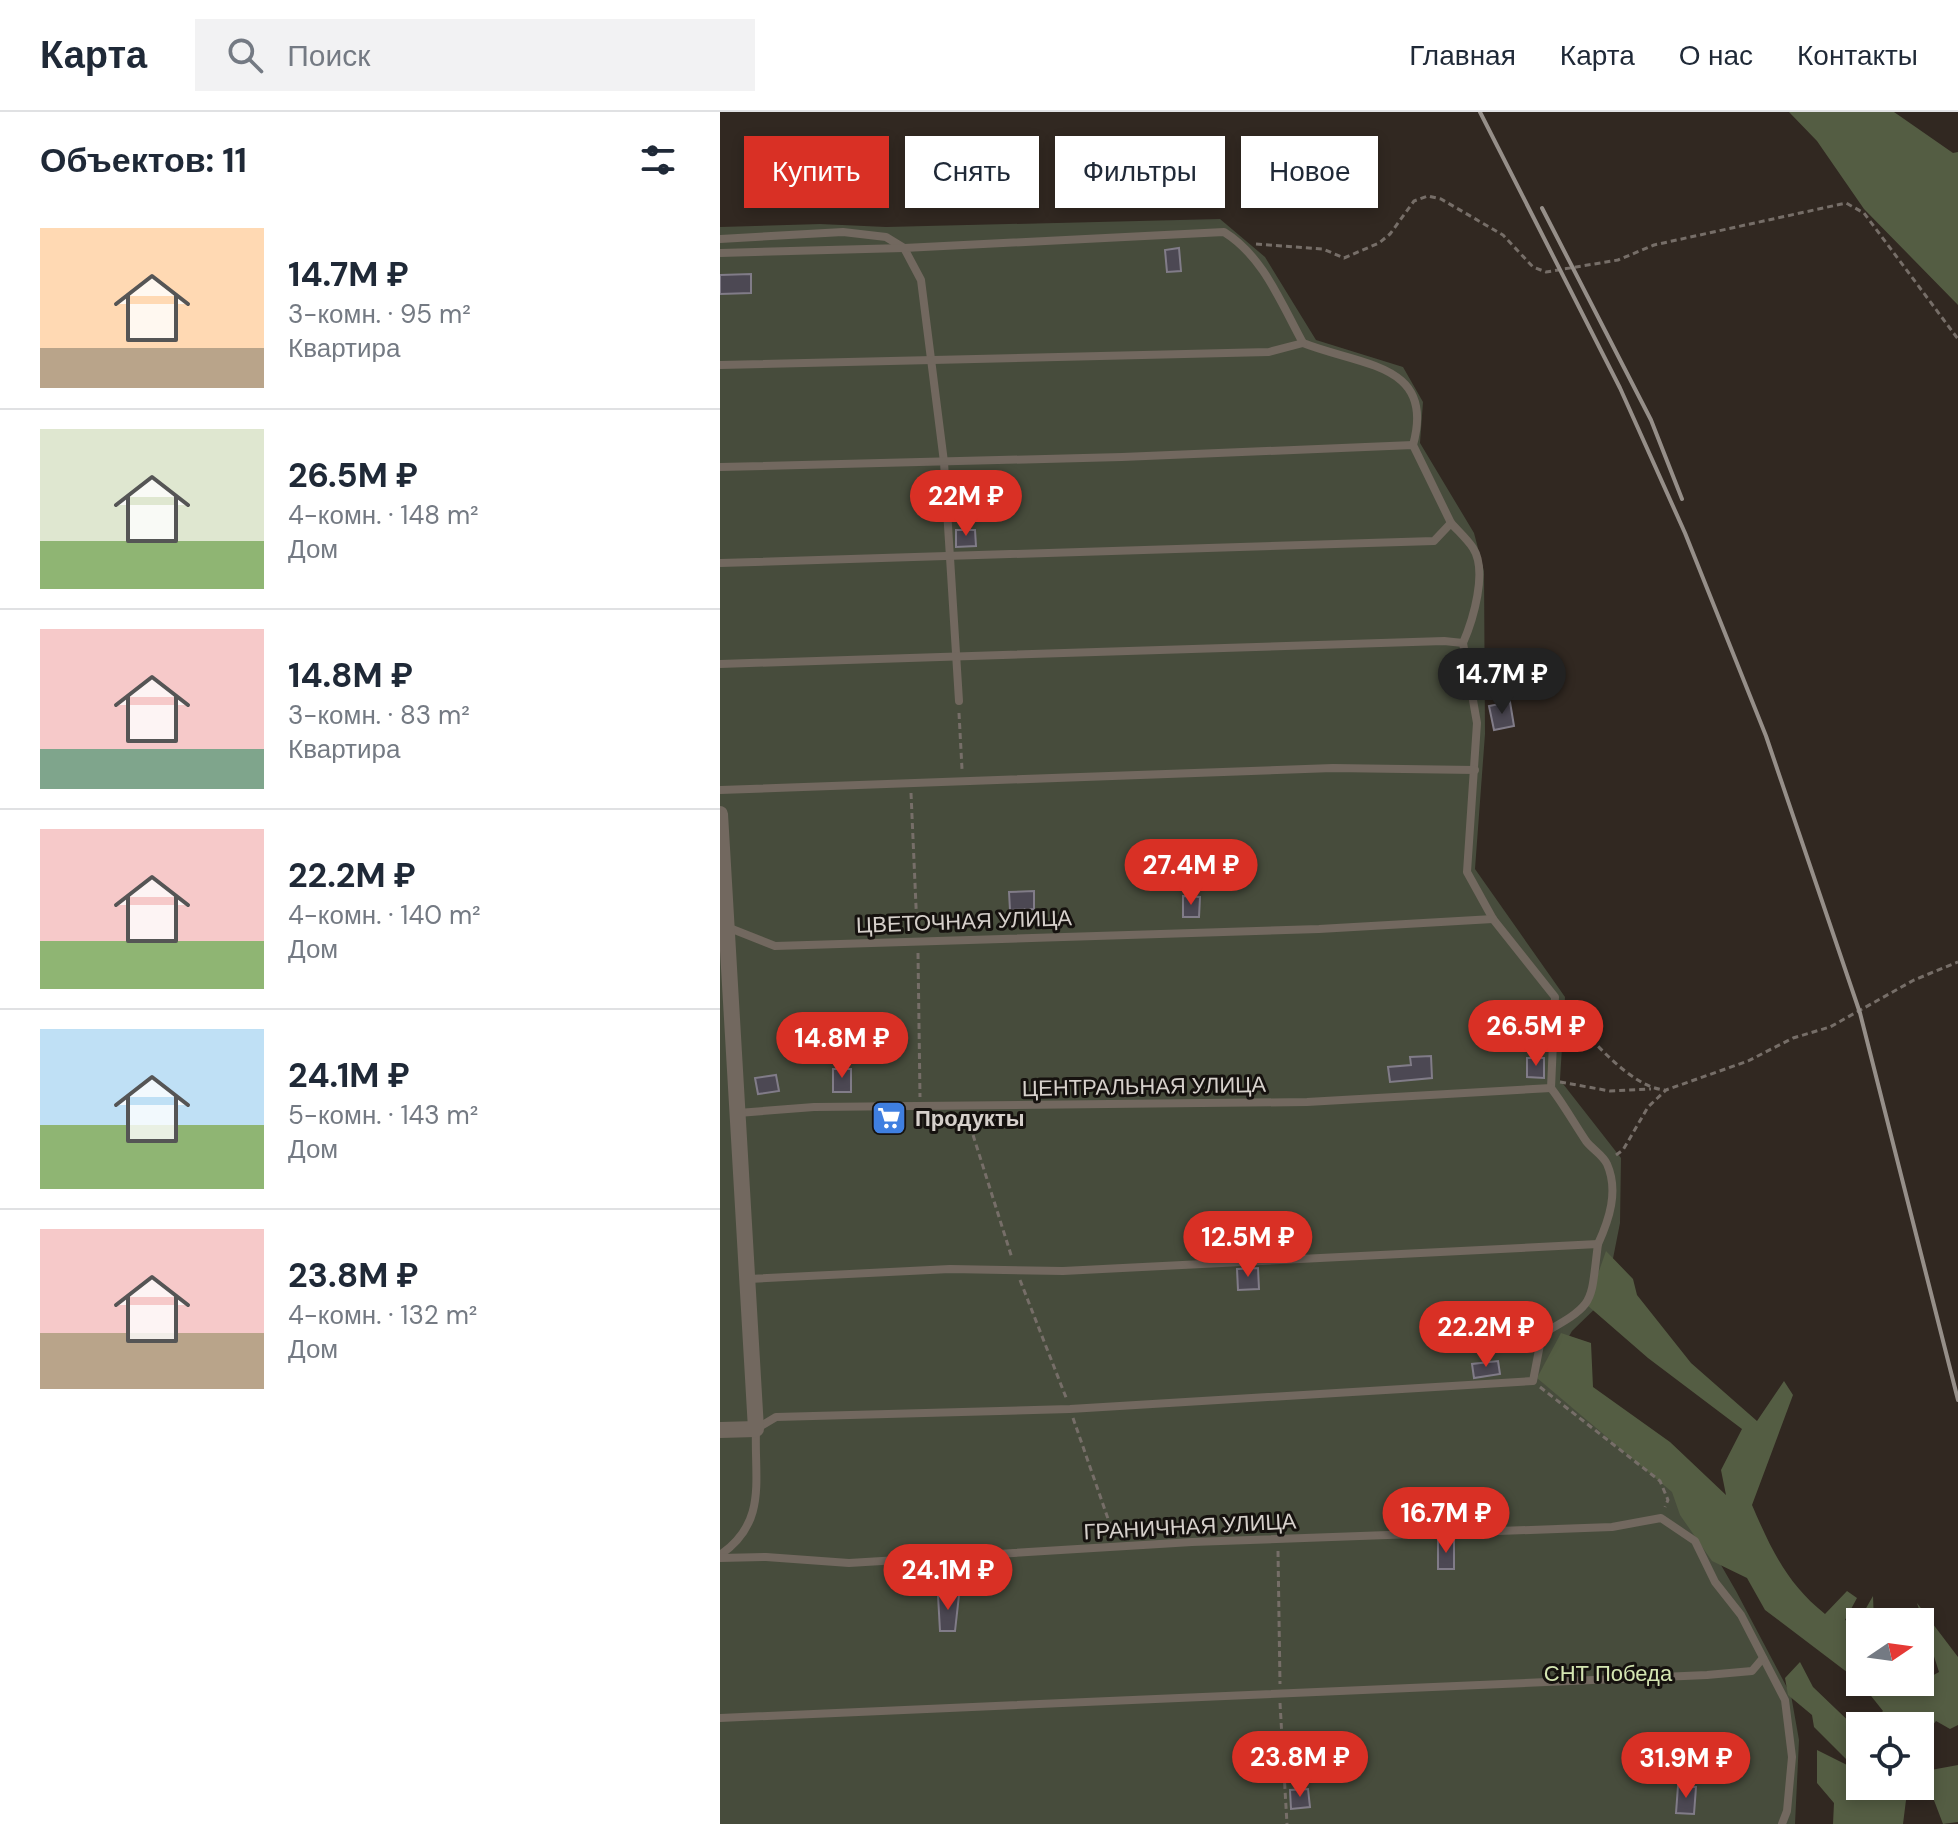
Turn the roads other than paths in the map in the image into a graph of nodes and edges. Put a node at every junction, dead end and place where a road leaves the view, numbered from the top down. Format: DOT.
graph roads {
  1 [pos="720,239"];
  2 [pos="904,248"];
  3 [pos="720,253"];
  4 [pos="1303,343"];
  5 [pos="933,359"];
  6 [pos="720,365"];
  7 [pos="1413,445"];
  8 [pos="944,462"];
  9 [pos="720,467"];
  10 [pos="1451,523"];
  11 [pos="950,556"];
  12 [pos="720,563"];
  13 [pos="1463,643"];
  14 [pos="957,658"];
  15 [pos="720,664"];
  16 [pos="959,701"];
  17 [pos="1475,770"];
  18 [pos="720,790"];
  19 [pos="720,814"];
  20 [pos="1493,919"];
  21 [pos="727,927"];
  22 [pos="1551,1088"];
  23 [pos="738,1113"];
  24 [pos="1598,1244"];
  25 [pos="749,1279"];
  26 [pos="756,1429"];
  27 [pos="720,1430"];
  28 [pos="720,1556"];
  29 [pos="1763,1658"];
  30 [pos="720,1718"];
  31 [pos="1782,1824"];
  1 -- 2 [label="lane"];
  2 -- 3 [label="lane"];
  2 -- 4 [label="lane"];
  2 -- 5 [label="lane"];
  4 -- 5 [label="lane"];
  4 -- 7 [label="lane"];
  5 -- 6 [label="lane"];
  5 -- 8 [label="lane"];
  7 -- 8 [label="lane"];
  7 -- 10 [label="lane"];
  8 -- 9 [label="lane"];
  8 -- 11 [label="lane"];
  10 -- 11 [label="lane"];
  10 -- 13 [label="lane"];
  11 -- 12 [label="lane"];
  11 -- 14 [label="lane"];
  13 -- 14 [label="lane"];
  13 -- 17 [label="lane"];
  14 -- 15 [label="lane"];
  14 -- 16 [label="lane"];
  17 -- 18 [label="lane"];
  17 -- 20 [label="lane"];
  19 -- 21 [label="street"];
  20 -- 21 [label="lane, ЦВЕТОЧНАЯ УЛИЦА"];
  20 -- 22 [label="lane"];
  21 -- 23 [label="street"];
  22 -- 23 [label="lane, ЦЕНТРАЛЬНАЯ УЛИЦА"];
  22 -- 24 [label="lane"];
  23 -- 25 [label="street"];
  24 -- 25 [label="lane"];
  24 -- 26 [label="lane"];
  25 -- 26 [label="street"];
  26 -- 27 [label="street"];
  26 -- 28 [label="lane"];
  28 -- 29 [label="lane, ГРАНИЧНАЯ УЛИЦА"];
  29 -- 30 [label="lane"];
  29 -- 31 [label="lane"];
}
